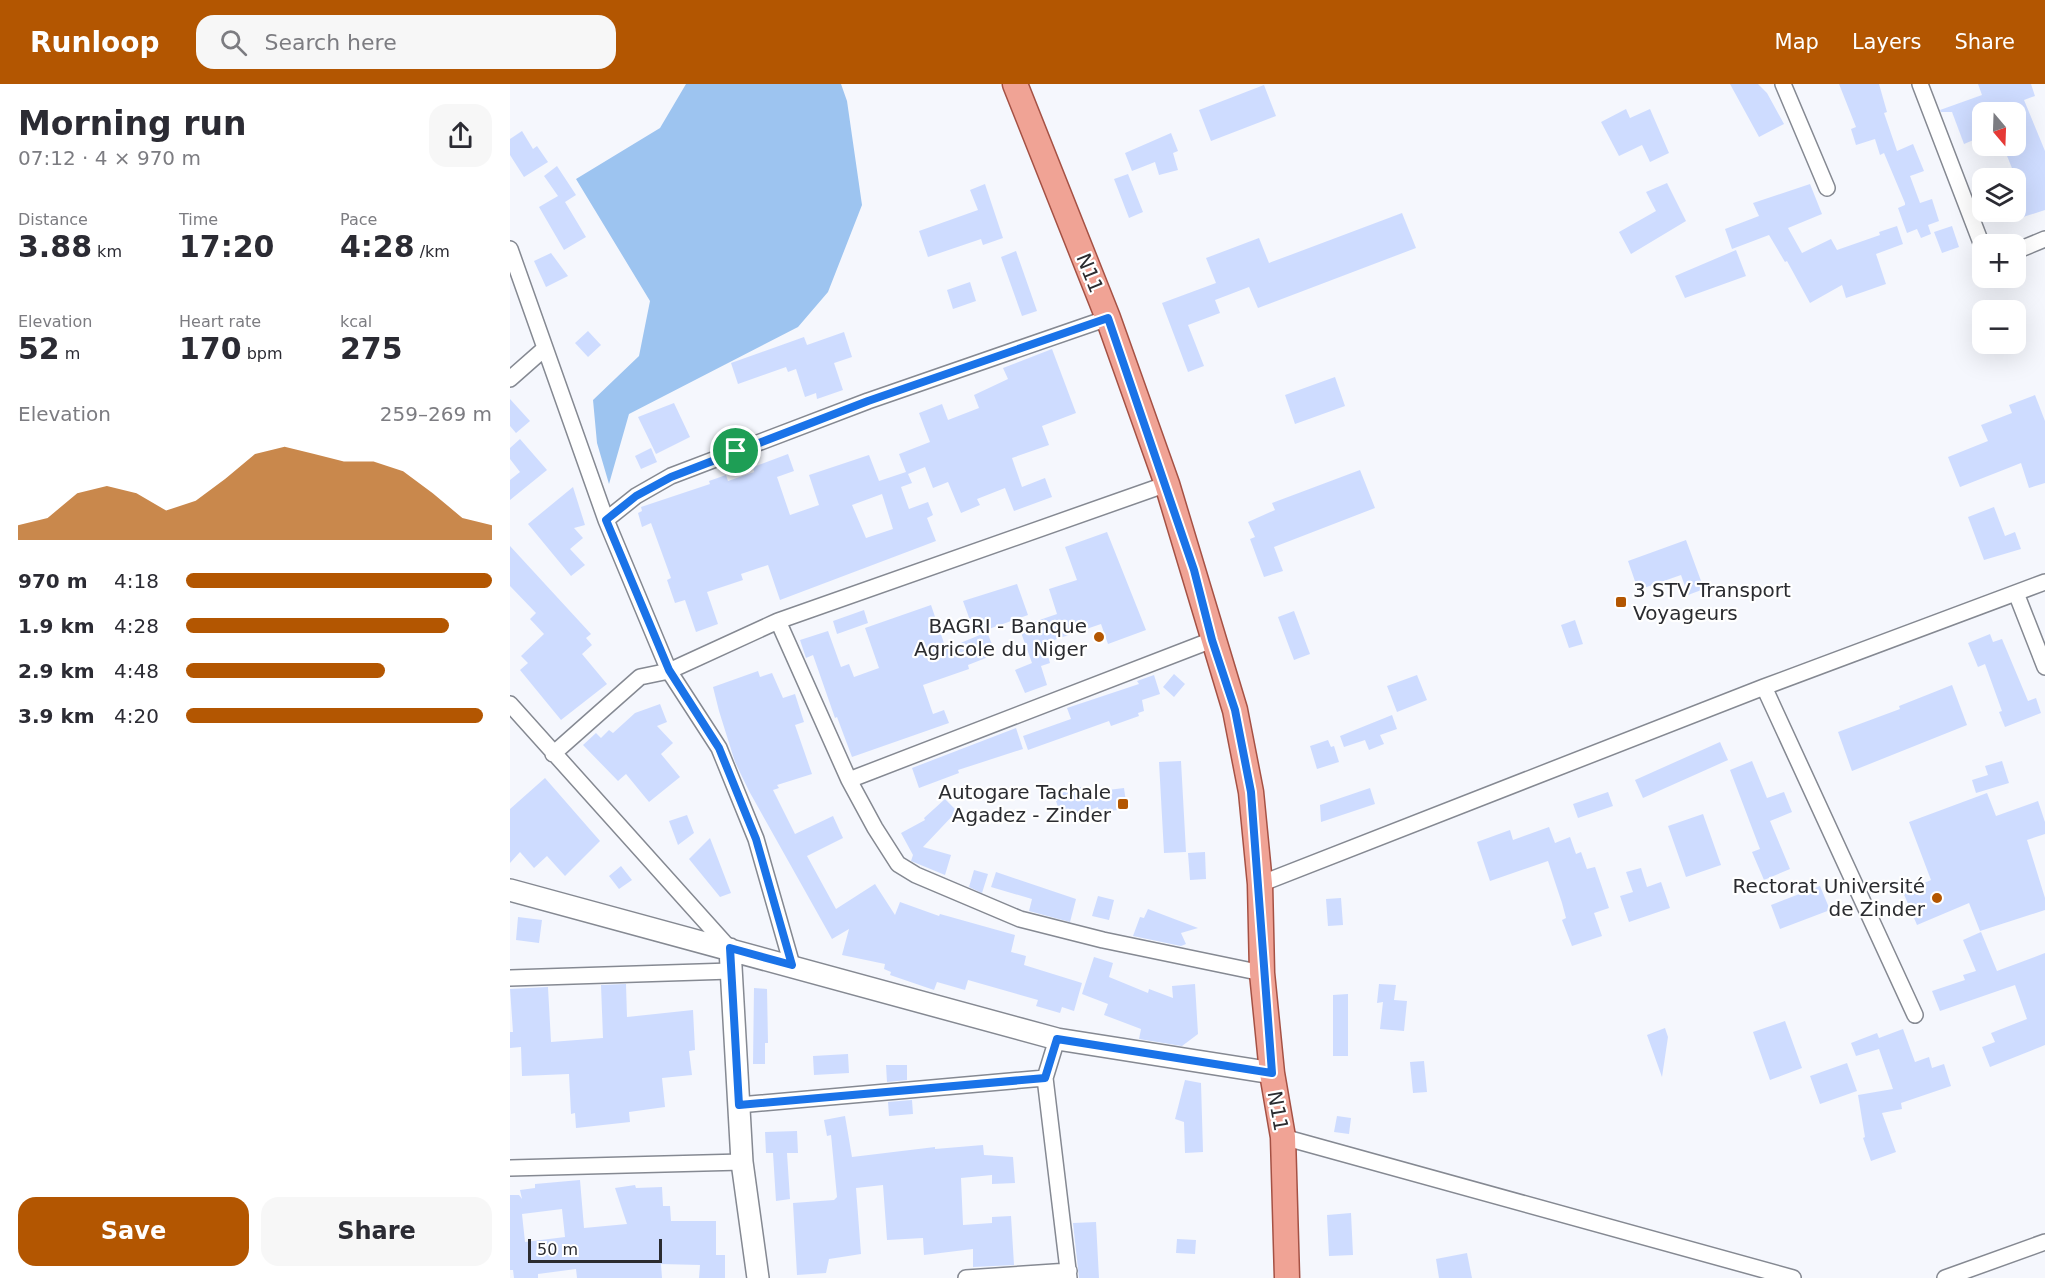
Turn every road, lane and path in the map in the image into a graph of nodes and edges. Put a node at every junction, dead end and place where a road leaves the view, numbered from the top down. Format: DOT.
graph roads {
  1 [pos="1015,84"];
  2 [pos="1783,84"];
  3 [pos="1920,84"];
  4 [pos="1827,188"];
  5 [pos="1978,234"];
  6 [pos="2045,239"];
  7 [pos="2026,247"];
  8 [pos="510,249"];
  9 [pos="1108,318"];
  10 [pos="544,349"];
  11 [pos="510,379"];
  12 [pos="1167,484"];
  13 [pos="606,520"];
  14 [pos="2045,582"];
  15 [pos="2016,593"];
  16 [pos="778,621"];
  17 [pos="1212,640"];
  18 [pos="2045,667"];
  19 [pos="669,670"];
  20 [pos="1764,687"];
  21 [pos="510,704"];
  22 [pos="553,754"];
  23 [pos="849,780"];
  24 [pos="1260,884"];
  25 [pos="510,890"];
  26 [pos="730,948"];
  27 [pos="792,965"];
  28 [pos="731,971"];
  29 [pos="1262,973"];
  30 [pos="510,978"];
  31 [pos="1915,1015"];
  32 [pos="1057,1039"];
  33 [pos="1272,1073"];
  34 [pos="1045,1078"];
  35 [pos="739,1105"];
  36 [pos="1283,1137"];
  37 [pos="742,1162"];
  38 [pos="510,1168"];
  39 [pos="2045,1242"];
  40 [pos="1069,1275"];
  41 [pos="758,1278"];
  42 [pos="966,1278"];
  43 [pos="1287,1278"];
  44 [pos="1793,1278"];
  45 [pos="1945,1278"];
  1 -- 9 [label="main road, N11"];
  2 -- 4 [label="street"];
  3 -- 5 [label="street"];
  6 -- 7 [label="street"];
  8 -- 10 [label="street"];
  9 -- 12 [label="main road, N11"];
  9 -- 13 [label="street"];
  10 -- 11 [label="street"];
  10 -- 13 [label="street"];
  12 -- 16 [label="street"];
  12 -- 17 [label="main road, N11"];
  13 -- 19 [label="street"];
  14 -- 15 [label="street"];
  15 -- 18 [label="street"];
  15 -- 20 [label="street"];
  16 -- 19 [label="street"];
  16 -- 23 [label="street"];
  17 -- 23 [label="street"];
  17 -- 24 [label="main road, N11"];
  19 -- 22 [label="street"];
  19 -- 27 [label="street"];
  20 -- 24 [label="street"];
  20 -- 31 [label="street"];
  21 -- 22 [label="street"];
  22 -- 26 [label="street"];
  23 -- 29 [label="street"];
  24 -- 29 [label="main road, N11"];
  25 -- 26 [label="street"];
  26 -- 27 [label="street"];
  26 -- 28 [label="street"];
  27 -- 32 [label="street"];
  28 -- 30 [label="street"];
  28 -- 35 [label="street"];
  29 -- 33 [label="main road, N11"];
  32 -- 33 [label="street"];
  32 -- 34 [label="street"];
  33 -- 36 [label="main road, N11"];
  34 -- 35 [label="street"];
  34 -- 40 [label="street"];
  35 -- 37 [label="street"];
  36 -- 43 [label="main road, N11"];
  36 -- 44 [label="street"];
  37 -- 38 [label="street"];
  37 -- 41 [label="street"];
  39 -- 45 [label="street"];
  40 -- 42 [label="street"];
}
